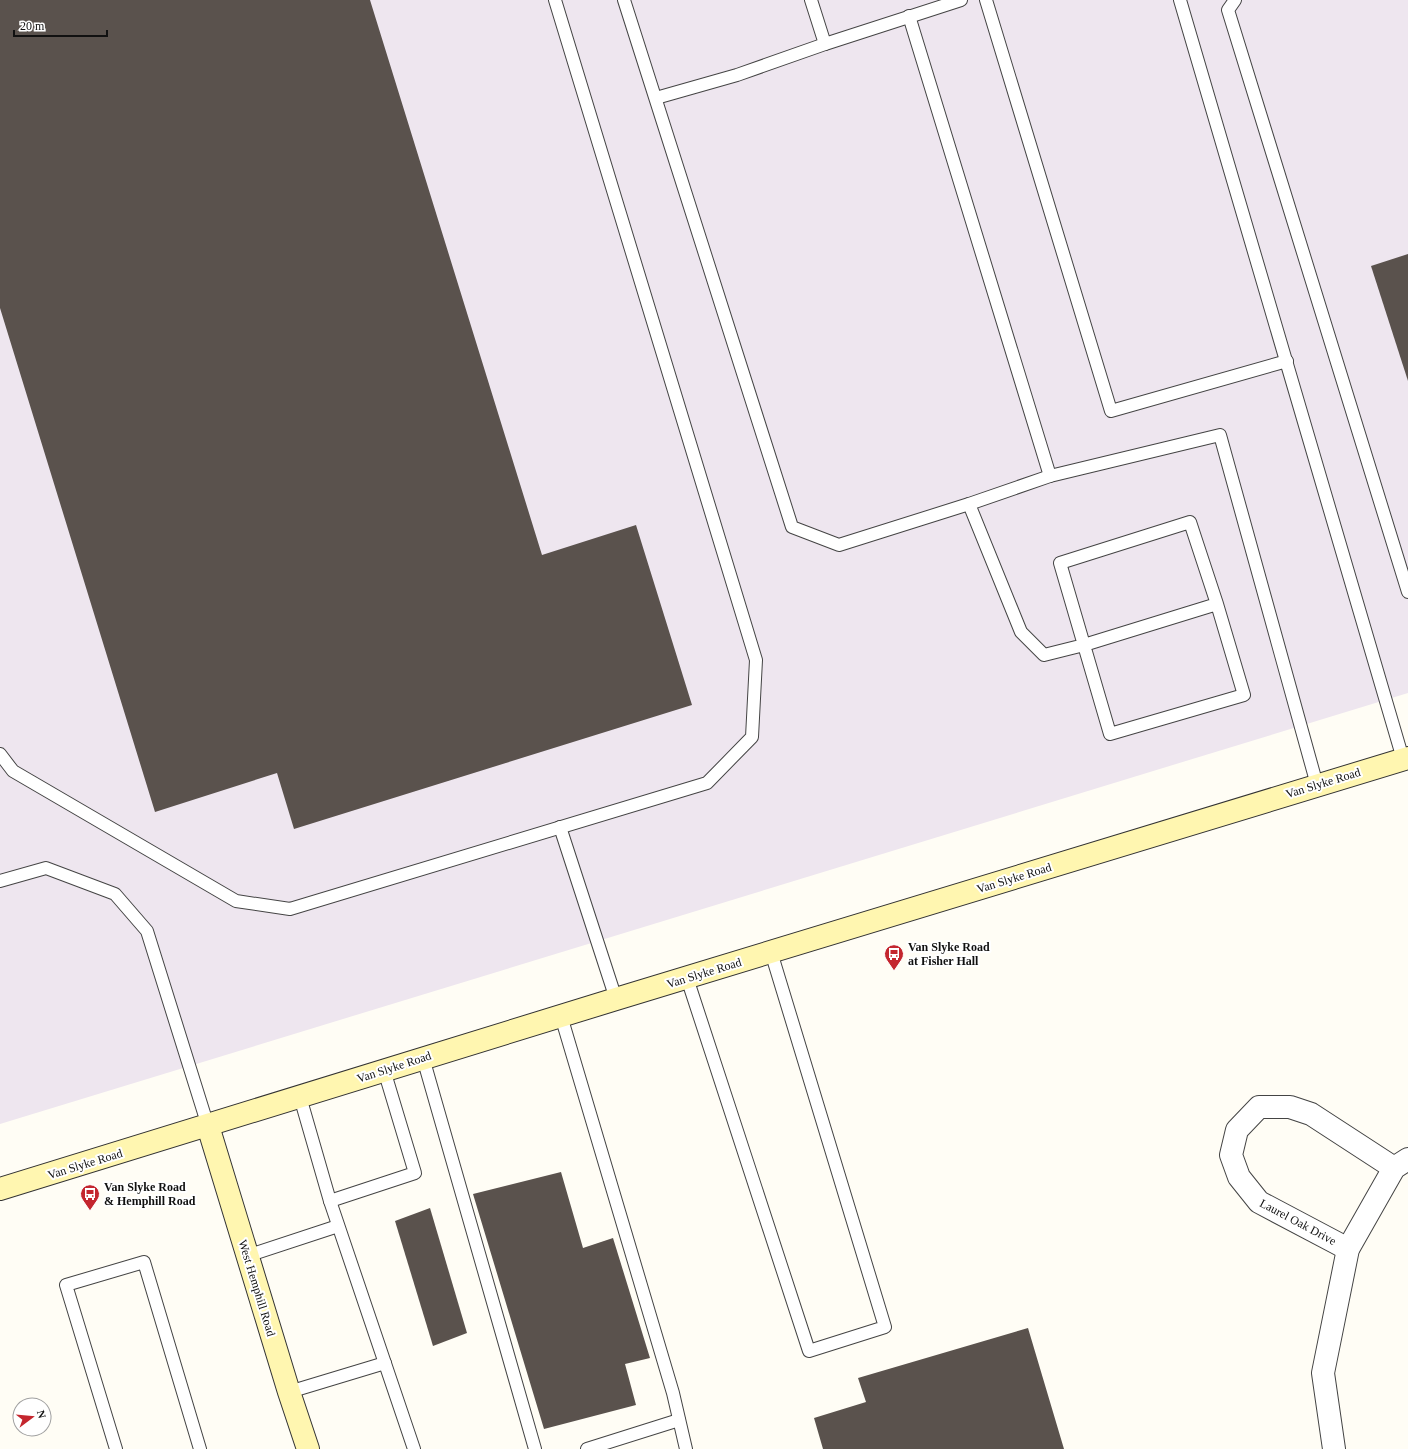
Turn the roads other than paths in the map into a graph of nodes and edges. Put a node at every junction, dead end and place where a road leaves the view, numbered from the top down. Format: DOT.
graph roads {
  1 [pos="555,0"];
  2 [pos="624,0"];
  3 [pos="811,0"];
  4 [pos="961,0"];
  5 [pos="986,0"];
  6 [pos="1180,0"];
  7 [pos="1235,0"];
  8 [pos="938,3"];
  9 [pos="909,16"];
  10 [pos="825,44"];
  11 [pos="656,98"];
  12 [pos="1287,361"];
  13 [pos="1050,476"];
  14 [pos="969,504"];
  15 [pos="1408,592"];
  16 [pos="1217,604"];
  17 [pos="1084,645"];
  18 [pos="0,754"];
  19 [pos="1406,758"];
  20 [pos="1317,785"];
  21 [pos="560,827"];
  22 [pos="0,880"];
  23 [pos="771,952"];
  24 [pos="687,978"];
  25 [pos="616,999"];
  26 [pos="561,1016"];
  27 [pos="423,1058"];
  28 [pos="384,1070"];
  29 [pos="300,1097"];
  30 [pos="208,1126"];
  31 [pos="1401,1163"];
  32 [pos="0,1189"];
  33 [pos="330,1201"];
  34 [pos="338,1226"];
  35 [pos="1348,1249"];
  36 [pos="247,1256"];
  37 [pos="385,1363"];
  38 [pos="289,1392"];
  39 [pos="679,1420"];
  40 [pos="116,1449"];
  41 [pos="200,1449"];
  42 [pos="307,1449"];
  43 [pos="414,1449"];
  44 [pos="535,1449"];
  45 [pos="587,1449"];
  46 [pos="686,1449"];
  47 [pos="1334,1449"];
  1 -- 21 [label="lane"];
  2 -- 11 [label="lane"];
  3 -- 10 [label="lane"];
  4 -- 8 [label="lane"];
  5 -- 12 [label="lane"];
  6 -- 12 [label="lane"];
  7 -- 15 [label="lane"];
  8 -- 9 [label="lane"];
  9 -- 10 [label="lane"];
  9 -- 13 [label="lane"];
  10 -- 11 [label="lane"];
  11 -- 14 [label="lane"];
  12 -- 19 [label="lane"];
  13 -- 14 [label="lane"];
  13 -- 20 [label="lane"];
  14 -- 17 [label="lane"];
  16 -- 17 [label="lane"];
  16 -- 17 [label="lane"];
  16 -- 17 [label="lane"];
  18 -- 21 [label="lane"];
  19 -- 20 [label="street, Van Slyke Road"];
  20 -- 23 [label="street, Van Slyke Road"];
  21 -- 25 [label="lane"];
  22 -- 30 [label="lane"];
  23 -- 24 [label="street, Van Slyke Road"];
  23 -- 24 [label="lane"];
  24 -- 25 [label="street, Van Slyke Road"];
  25 -- 26 [label="street, Van Slyke Road"];
  26 -- 27 [label="street, Van Slyke Road"];
  26 -- 39 [label="lane"];
  27 -- 28 [label="street, Van Slyke Road"];
  27 -- 44 [label="lane"];
  28 -- 29 [label="street, Van Slyke Road"];
  28 -- 33 [label="lane"];
  29 -- 30 [label="street, Van Slyke Road"];
  29 -- 33 [label="lane"];
  30 -- 32 [label="street, Van Slyke Road"];
  30 -- 36 [label="street, West Hemphill Road"];
  31 -- 35 [label="street"];
  31 -- 35 [label="street, Laurel Oak Drive"];
  33 -- 34 [label="lane"];
  34 -- 36 [label="lane"];
  34 -- 37 [label="lane"];
  35 -- 47 [label="street, Laurel Oak Drive"];
  36 -- 38 [label="street, West Hemphill Road"];
  37 -- 38 [label="lane"];
  37 -- 43 [label="lane"];
  38 -- 42 [label="street, West Hemphill Road"];
  39 -- 45 [label="lane"];
  39 -- 46 [label="lane"];
  40 -- 41 [label="lane"];
}
